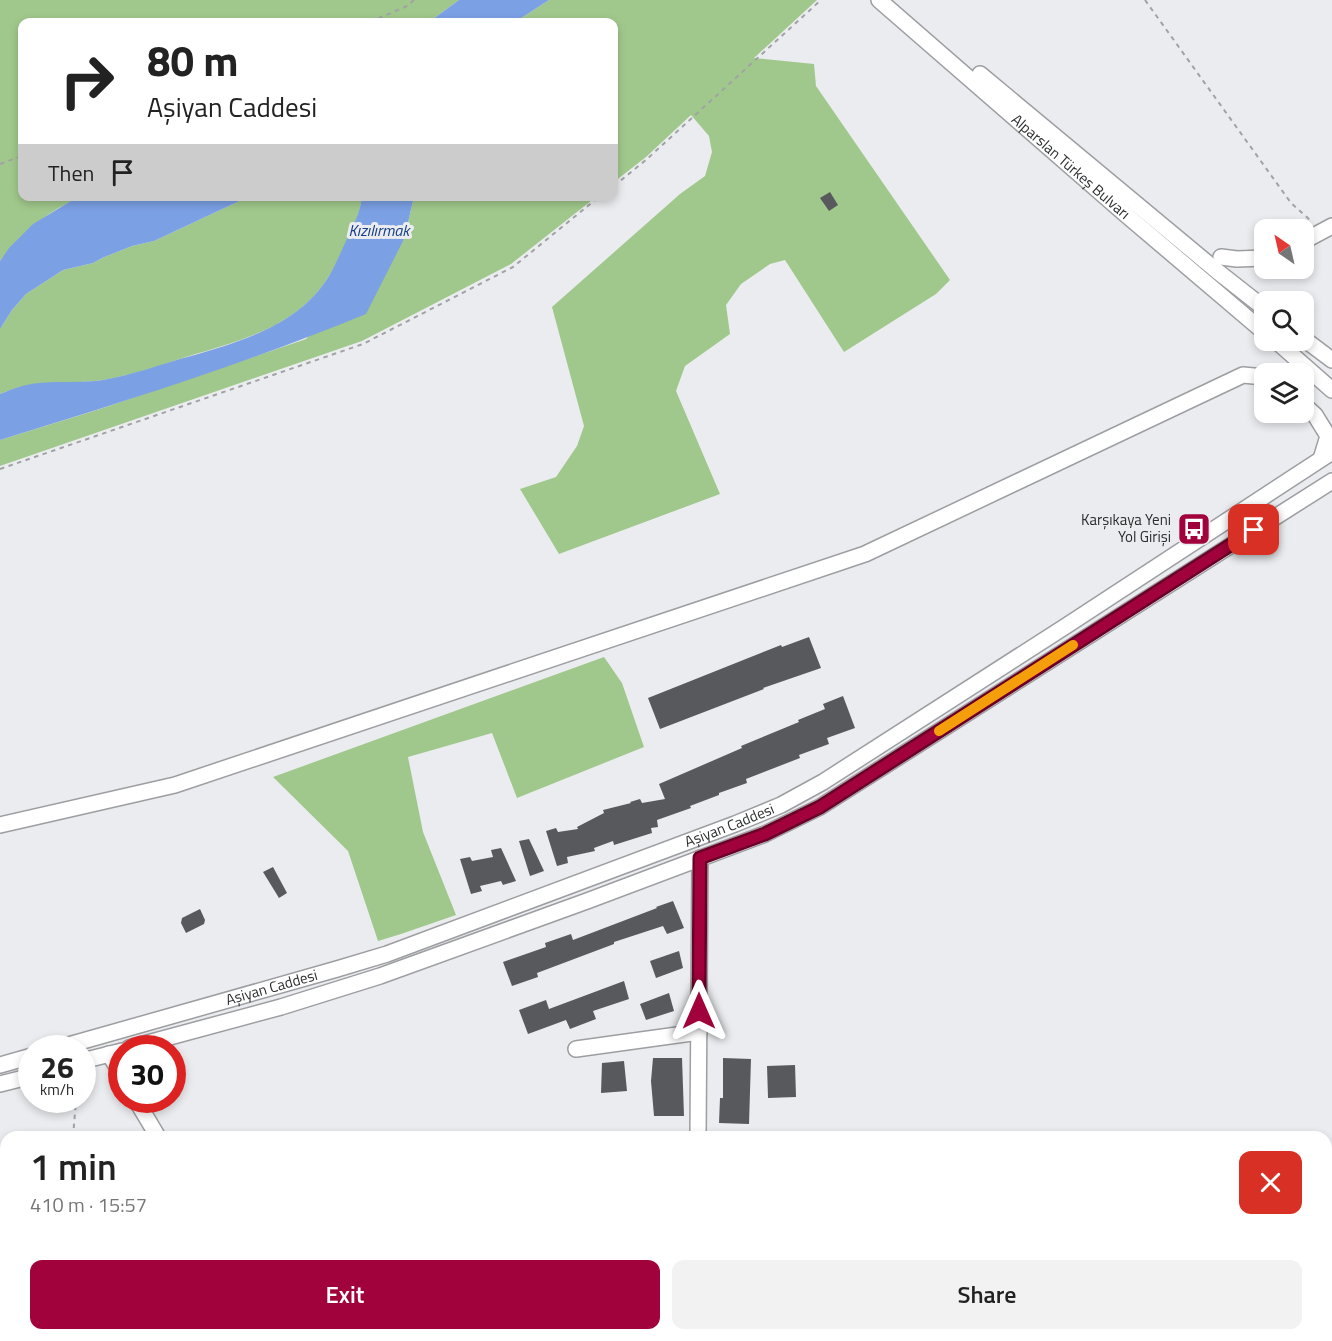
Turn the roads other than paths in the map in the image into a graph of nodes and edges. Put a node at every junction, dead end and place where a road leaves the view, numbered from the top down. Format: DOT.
graph roads {
  1 [pos="879,0"];
  2 [pos="890,0"];
  3 [pos="907,18"];
  4 [pos="1221,257"];
  5 [pos="1254,258"];
  6 [pos="1254,300"];
  7 [pos="1254,324"];
  8 [pos="1314,346"];
  9 [pos="1288,351"];
  10 [pos="1332,360"];
  11 [pos="1254,376"];
  12 [pos="1332,390"];
  13 [pos="1314,414"];
  14 [pos="1326,456"];
  15 [pos="1332,481"];
  16 [pos="0,825"];
  17 [pos="700,858"];
  18 [pos="699,1032"];
  19 [pos="176,1035"];
  20 [pos="96,1037"];
  21 [pos="576,1049"];
  22 [pos="18,1060"];
  23 [pos="0,1065"];
  24 [pos="18,1080"];
  25 [pos="0,1084"];
  26 [pos="144,1113"];
  27 [pos="154,1131"];
  28 [pos="698,1131"];
  1 -- 3 [label="street, Alparslan Türkeş Bulvarı"];
  2 -- 3 [label="street, Alparslan Türkeş Bulvarı"];
  3 -- 6 [label="street, Alparslan Türkeş Bulvarı"];
  3 -- 7 [label="street, Alparslan Türkeş Bulvarı"];
  4 -- 5 [label="street"];
  8 -- 10 [label="street"];
  9 -- 12 [label="street"];
  11 -- 16 [label="street"];
  13 -- 14 [label="street"];
  14 -- 20 [label="street, Aşiyan Caddesi"];
  15 -- 17 [label="street, Aşiyan Caddesi"];
  17 -- 18 [label="street"];
  17 -- 19 [label="street, Aşiyan Caddesi"];
  18 -- 21 [label="street"];
  18 -- 28 [label="street"];
  22 -- 23 [label="street"];
  24 -- 25 [label="street"];
  26 -- 27 [label="street"];
}
